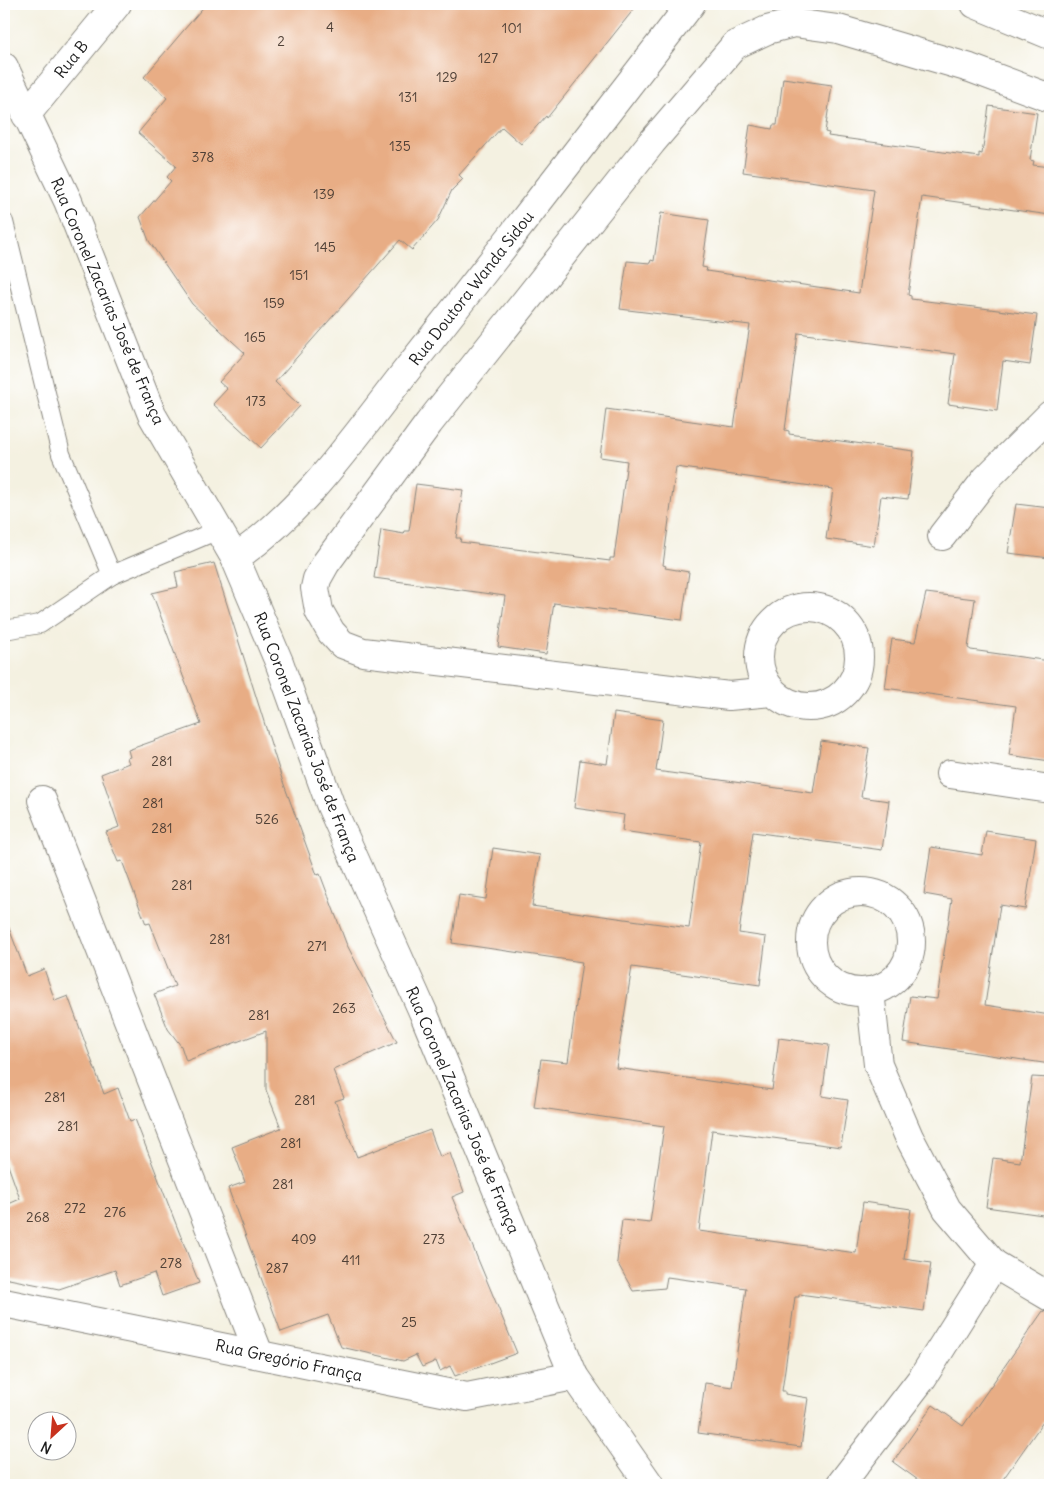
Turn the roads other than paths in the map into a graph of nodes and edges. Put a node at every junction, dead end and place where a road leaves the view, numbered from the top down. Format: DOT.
graph roads {
  1 [pos="117,4"];
  2 [pos="690,4"];
  3 [pos="975,4"];
  4 [pos="1050,35"];
  5 [pos="4,67"];
  6 [pos="1050,98"];
  7 [pos="26,115"];
  8 [pos="4,222"];
  9 [pos="1050,415"];
  10 [pos="218,530"];
  11 [pos="942,536"];
  12 [pos="235,558"];
  13 [pos="112,575"];
  14 [pos="4,630"];
  15 [pos="772,692"];
  16 [pos="950,774"];
  17 [pos="1050,789"];
  18 [pos="42,800"];
  19 [pos="870,992"];
  20 [pos="994,1264"];
  21 [pos="1050,1297"];
  22 [pos="4,1303"];
  23 [pos="259,1354"];
  24 [pos="574,1376"];
  25 [pos="650,1485"];
  26 [pos="840,1485"];
  1 -- 7 [label="street, Rua B"];
  2 -- 12 [label="street, Rua Doutora Wanda Sidou"];
  3 -- 4 [label="street"];
  5 -- 7 [label="street, Rua Coronel Zacarias José de França"];
  6 -- 15 [label="street"];
  7 -- 10 [label="street, Rua Coronel Zacarias José de França"];
  8 -- 13 [label="lane"];
  9 -- 11 [label="street"];
  10 -- 12 [label="street, Rua Coronel Zacarias José de França"];
  10 -- 13 [label="lane"];
  12 -- 24 [label="street, Rua Coronel Zacarias José de França"];
  13 -- 14 [label="lane"];
  16 -- 17 [label="street"];
  18 -- 23 [label="street"];
  19 -- 20 [label="street"];
  20 -- 21 [label="street"];
  20 -- 26 [label="street"];
  22 -- 23 [label="street, Rua Gregório França"];
  23 -- 24 [label="street, Rua Gregório França"];
  24 -- 25 [label="street, Rua Coronel Zacarias José de França"];
}
